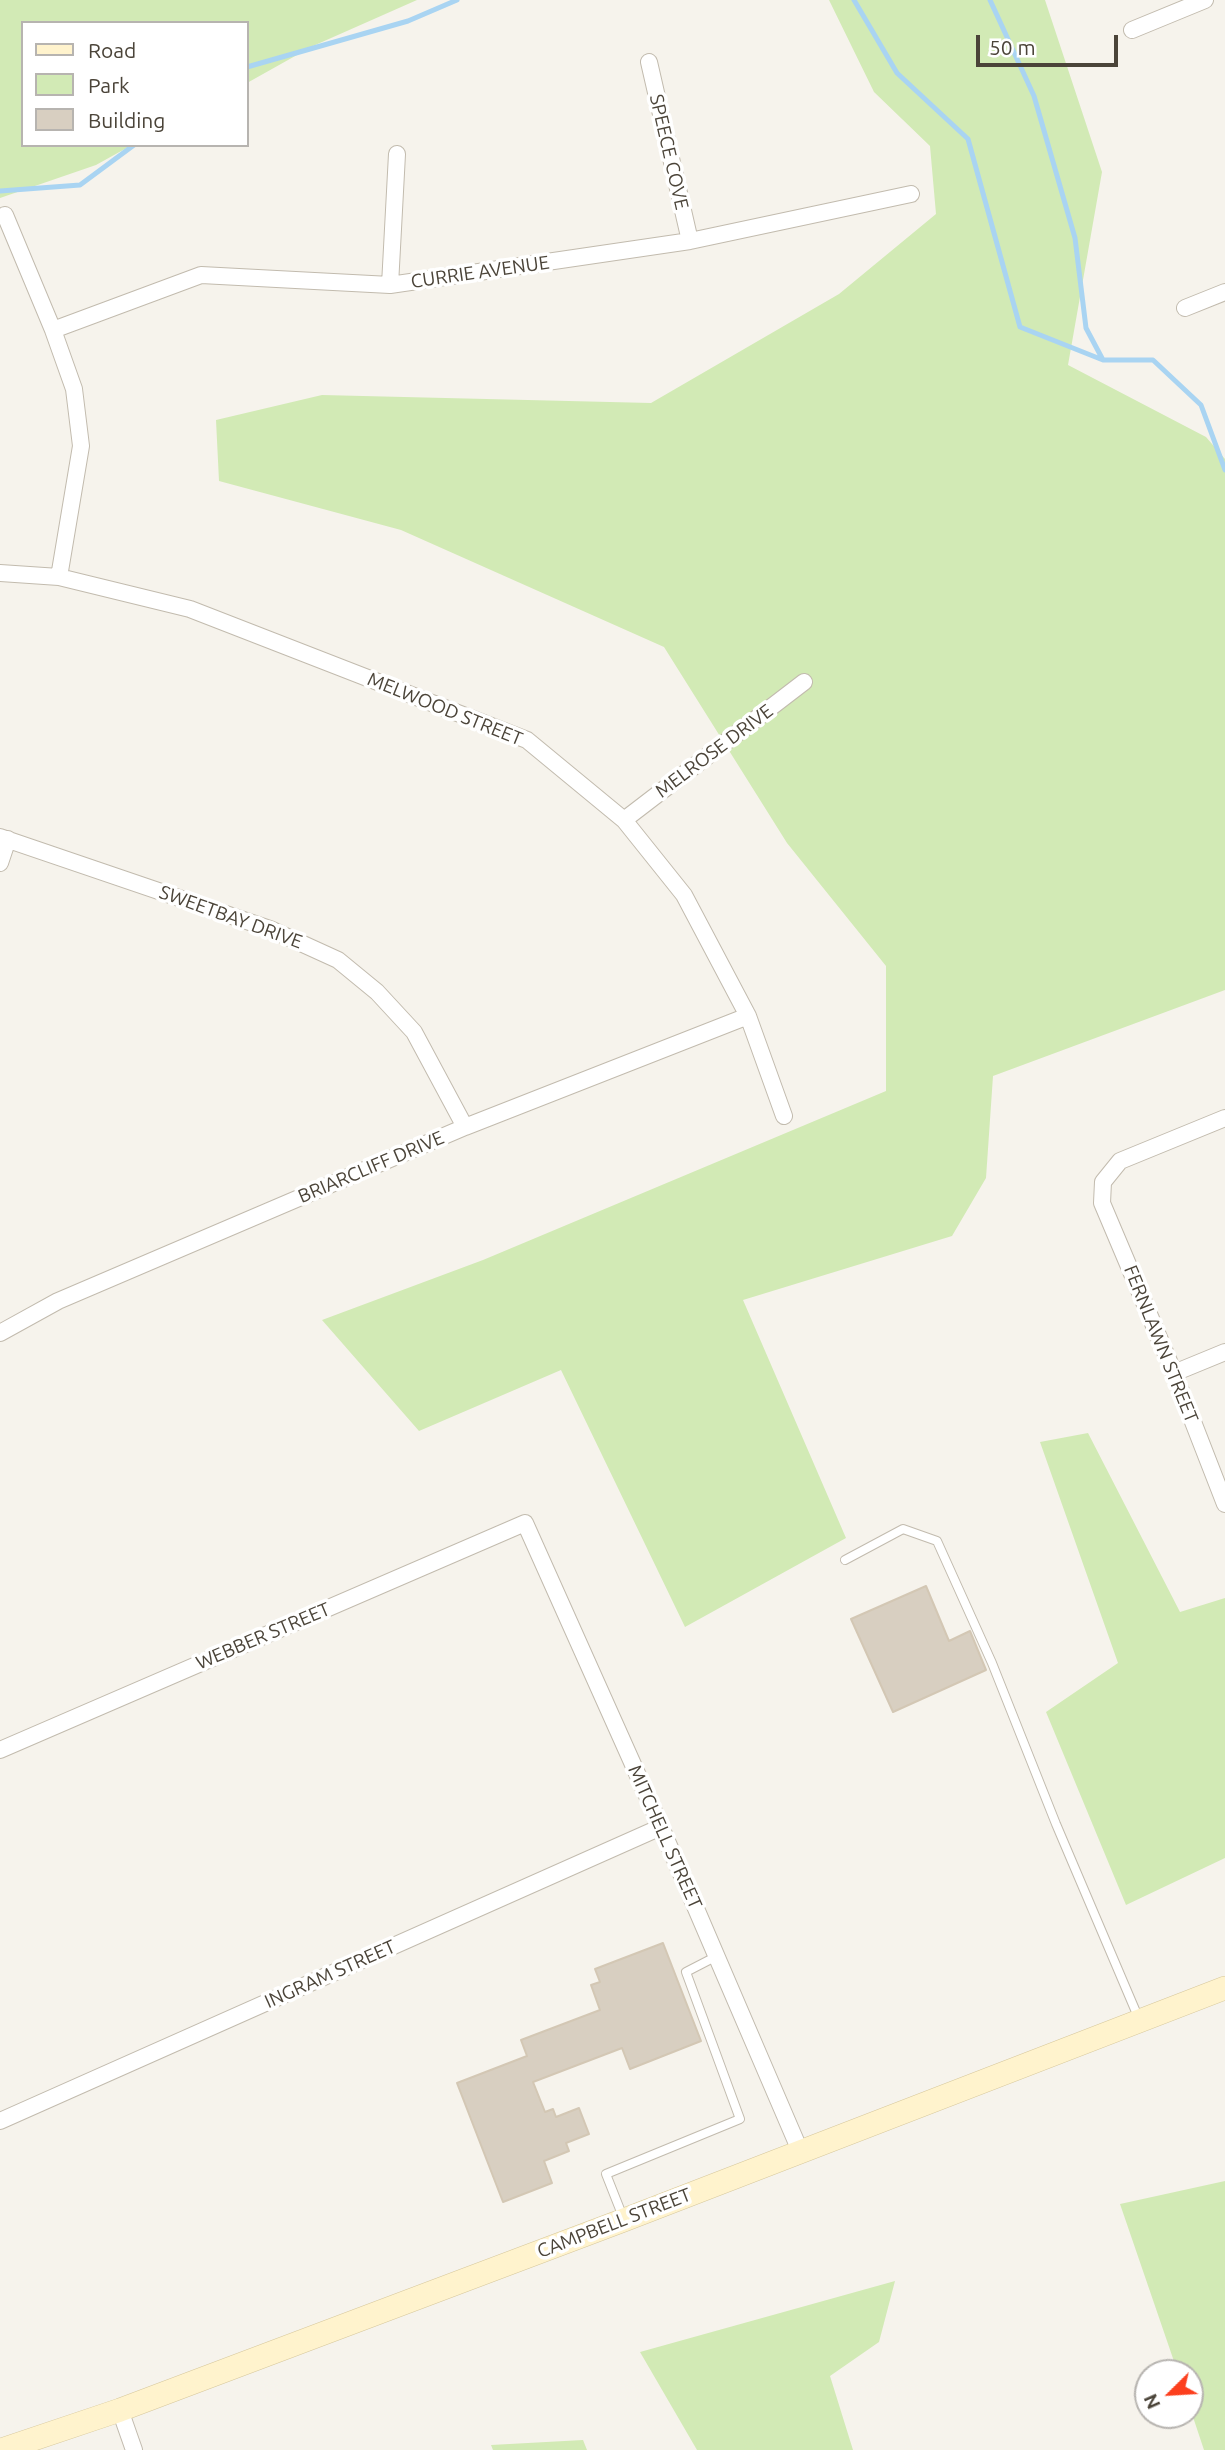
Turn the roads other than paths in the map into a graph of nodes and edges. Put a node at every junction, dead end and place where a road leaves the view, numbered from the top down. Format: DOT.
graph roads {
  1 [pos="1205,0"];
  2 [pos="1132,30"];
  3 [pos="649,62"];
  4 [pos="397,153"];
  5 [pos="911,194"];
  6 [pos="5,215"];
  7 [pos="690,241"];
  8 [pos="390,285"];
  9 [pos="1225,292"];
  10 [pos="1185,308"];
  11 [pos="53,330"];
  12 [pos="0,573"];
  13 [pos="59,577"];
  14 [pos="804,682"];
  15 [pos="624,820"];
  16 [pos="4,838"];
  17 [pos="0,863"];
  18 [pos="748,1016"];
  19 [pos="784,1116"];
  20 [pos="1225,1118"];
  21 [pos="465,1127"];
  22 [pos="0,1333"];
  23 [pos="1225,1352"];
  24 [pos="1174,1373"];
  25 [pos="1225,1504"];
  26 [pos="525,1523"];
  27 [pos="845,1560"];
  28 [pos="0,1750"];
  29 [pos="661,1827"];
  30 [pos="717,1956"];
  31 [pos="1225,1988"];
  32 [pos="1140,2022"];
  33 [pos="0,2121"];
  34 [pos="802,2153"];
  35 [pos="624,2220"];
  36 [pos="120,2410"];
  37 [pos="1,2450"];
  38 [pos="134,2450"];
  1 -- 2 [label="street"];
  3 -- 7 [label="street, SPEECE COVE"];
  4 -- 8 [label="street"];
  5 -- 7 [label="street, CURRIE AVENUE"];
  6 -- 11 [label="street"];
  7 -- 8 [label="street, CURRIE AVENUE"];
  8 -- 11 [label="street, CURRIE AVENUE"];
  9 -- 10 [label="street"];
  11 -- 13 [label="street"];
  12 -- 13 [label="street, MELWOOD STREET"];
  13 -- 15 [label="street, MELWOOD STREET"];
  14 -- 15 [label="street, MELROSE DRIVE"];
  15 -- 18 [label="street, MELWOOD STREET"];
  16 -- 17 [label="street"];
  16 -- 21 [label="street, SWEETBAY DRIVE"];
  18 -- 19 [label="street, MELWOOD STREET"];
  18 -- 21 [label="street, BRIARCLIFF DRIVE"];
  20 -- 24 [label="street, FERNLAWN STREET"];
  21 -- 22 [label="street, BRIARCLIFF DRIVE"];
  23 -- 24 [label="street"];
  24 -- 25 [label="street, FERNLAWN STREET"];
  26 -- 28 [label="street, WEBBER STREET"];
  26 -- 29 [label="street, MITCHELL STREET"];
  27 -- 32 [label="lane"];
  29 -- 30 [label="street, MITCHELL STREET"];
  29 -- 33 [label="street, INGRAM STREET"];
  30 -- 34 [label="street, MITCHELL STREET"];
  30 -- 35 [label="lane"];
  31 -- 32 [label="main road, CAMPBELL STREET"];
  32 -- 34 [label="main road, CAMPBELL STREET"];
  34 -- 35 [label="main road, CAMPBELL STREET"];
  35 -- 36 [label="main road, CAMPBELL STREET"];
  36 -- 37 [label="main road, CAMPBELL STREET"];
  36 -- 38 [label="street"];
}
